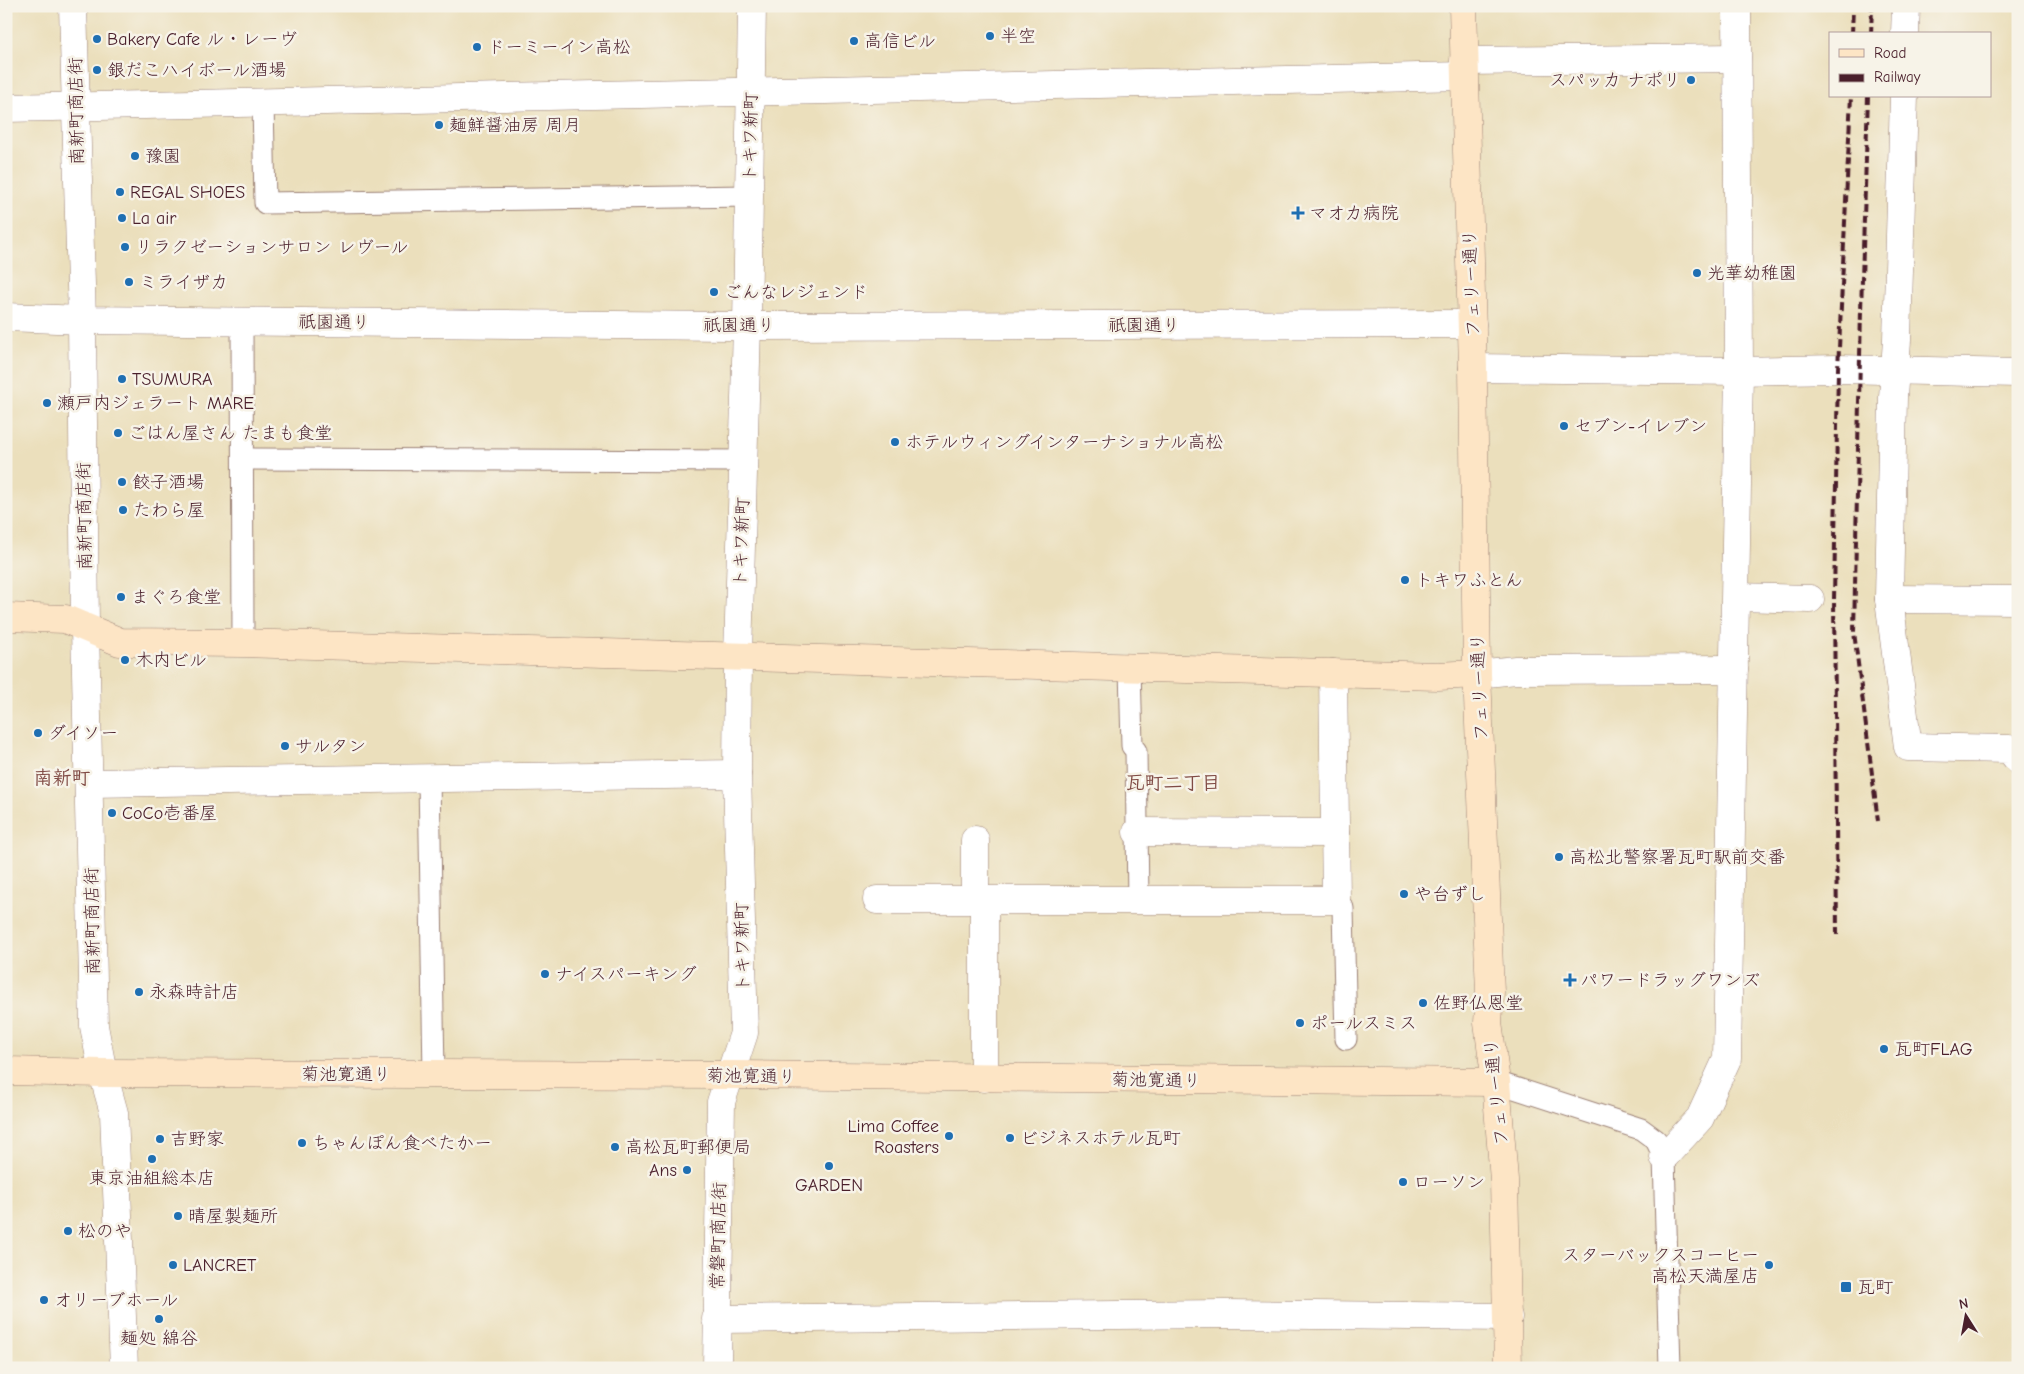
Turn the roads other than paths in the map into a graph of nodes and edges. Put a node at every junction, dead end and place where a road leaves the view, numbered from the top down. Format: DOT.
graph roads {
  1 [pos="74,6"];
  2 [pos="752,6"];
  3 [pos="1463,6"];
  4 [pos="1737,6"];
  5 [pos="1906,6"];
  6 [pos="1906,32"];
  7 [pos="1737,58"];
  8 [pos="1464,68"];
  9 [pos="750,90"];
  10 [pos="1904,98"];
  11 [pos="263,102"];
  12 [pos="76,106"];
  13 [pos="6,108"];
  14 [pos="749,196"];
  15 [pos="6,317"];
  16 [pos="82,320"];
  17 [pos="242,321"];
  18 [pos="1472,324"];
  19 [pos="747,325"];
  20 [pos="1473,368"];
  21 [pos="1740,371"];
  22 [pos="1894,371"];
  23 [pos="2018,373"];
  24 [pos="242,459"];
  25 [pos="744,461"];
  26 [pos="1736,597"];
  27 [pos="1810,598"];
  28 [pos="1889,599"];
  29 [pos="2018,600"];
  30 [pos="6,617"];
  31 [pos="85,628"];
  32 [pos="243,643"];
  33 [pos="738,656"];
  34 [pos="1130,668"];
  35 [pos="1734,669"];
  36 [pos="1333,673"];
  37 [pos="1478,674"];
  38 [pos="2018,760"];
  39 [pos="737,774"];
  40 [pos="429,778"];
  41 [pos="89,783"];
  42 [pos="1137,832"];
  43 [pos="1335,833"];
  44 [pos="975,840"];
  45 [pos="877,900"];
  46 [pos="984,900"];
  47 [pos="1336,900"];
  48 [pos="1138,901"];
  49 [pos="1346,1039"];
  50 [pos="6,1071"];
  51 [pos="103,1073"];
  52 [pos="434,1074"];
  53 [pos="730,1075"];
  54 [pos="984,1078"];
  55 [pos="1496,1082"];
  56 [pos="1664,1157"];
  57 [pos="1508,1317"];
  58 [pos="716,1319"];
  59 [pos="124,1368"];
  60 [pos="717,1368"];
  61 [pos="1508,1368"];
  62 [pos="1670,1368"];
  1 -- 12 [label="street, 南新町商店街"];
  2 -- 9 [label="street, トキワ新町"];
  3 -- 8 [label="street, フェリー通り"];
  4 -- 7 [label="street"];
  5 -- 6 [label="street"];
  7 -- 8 [label="street"];
  7 -- 21 [label="street"];
  8 -- 9 [label="street"];
  8 -- 18 [label="street, フェリー通り"];
  9 -- 11 [label="street"];
  9 -- 14 [label="street, トキワ新町"];
  10 -- 22 [label="street"];
  11 -- 12 [label="street"];
  11 -- 14 [label="lane"];
  12 -- 13 [label="street"];
  12 -- 16 [label="street, 南新町商店街"];
  14 -- 19 [label="street, トキワ新町"];
  15 -- 16 [label="street, 祇園通り"];
  16 -- 17 [label="street, 祇園通り"];
  16 -- 31 [label="street, 南新町商店街"];
  17 -- 19 [label="street, 祇園通り"];
  17 -- 24 [label="lane"];
  18 -- 19 [label="street, 祇園通り"];
  18 -- 20 [label="street, フェリー通り"];
  19 -- 25 [label="street, トキワ新町"];
  20 -- 21 [label="street"];
  20 -- 37 [label="street, フェリー通り"];
  21 -- 22 [label="street"];
  21 -- 26 [label="street"];
  22 -- 23 [label="street"];
  22 -- 28 [label="street"];
  24 -- 25 [label="lane"];
  24 -- 32 [label="lane"];
  25 -- 33 [label="street, トキワ新町"];
  26 -- 27 [label="street"];
  26 -- 35 [label="street"];
  28 -- 29 [label="street"];
  28 -- 38 [label="street"];
  30 -- 31 [label="street"];
  31 -- 32 [label="street"];
  31 -- 41 [label="street, 南新町商店街"];
  32 -- 33 [label="street"];
  33 -- 34 [label="street"];
  33 -- 39 [label="street, トキワ新町"];
  34 -- 36 [label="street"];
  34 -- 42 [label="lane"];
  35 -- 37 [label="street"];
  35 -- 56 [label="street"];
  36 -- 37 [label="street"];
  36 -- 43 [label="street"];
  37 -- 55 [label="street, フェリー通り"];
  39 -- 40 [label="street"];
  39 -- 53 [label="street, トキワ新町"];
  40 -- 41 [label="street"];
  40 -- 52 [label="lane"];
  41 -- 51 [label="street, 南新町商店街"];
  42 -- 43 [label="street"];
  42 -- 48 [label="lane"];
  43 -- 47 [label="street"];
  44 -- 46 [label="street"];
  45 -- 46 [label="street"];
  46 -- 48 [label="street"];
  46 -- 54 [label="street"];
  47 -- 48 [label="street"];
  47 -- 49 [label="lane"];
  50 -- 51 [label="street, 菊池寛通り"];
  51 -- 52 [label="street, 菊池寛通り"];
  51 -- 59 [label="street, 南新町商店街"];
  52 -- 53 [label="street, 菊池寛通り"];
  53 -- 54 [label="street, 菊池寛通り"];
  53 -- 58 [label="street, 常磐町商店街"];
  54 -- 55 [label="street, 菊池寛通り"];
  55 -- 56 [label="lane"];
  55 -- 57 [label="street, フェリー通り"];
  56 -- 62 [label="lane"];
  57 -- 58 [label="street"];
  57 -- 61 [label="street, フェリー通り"];
  58 -- 60 [label="street, 常磐町商店街"];
}
